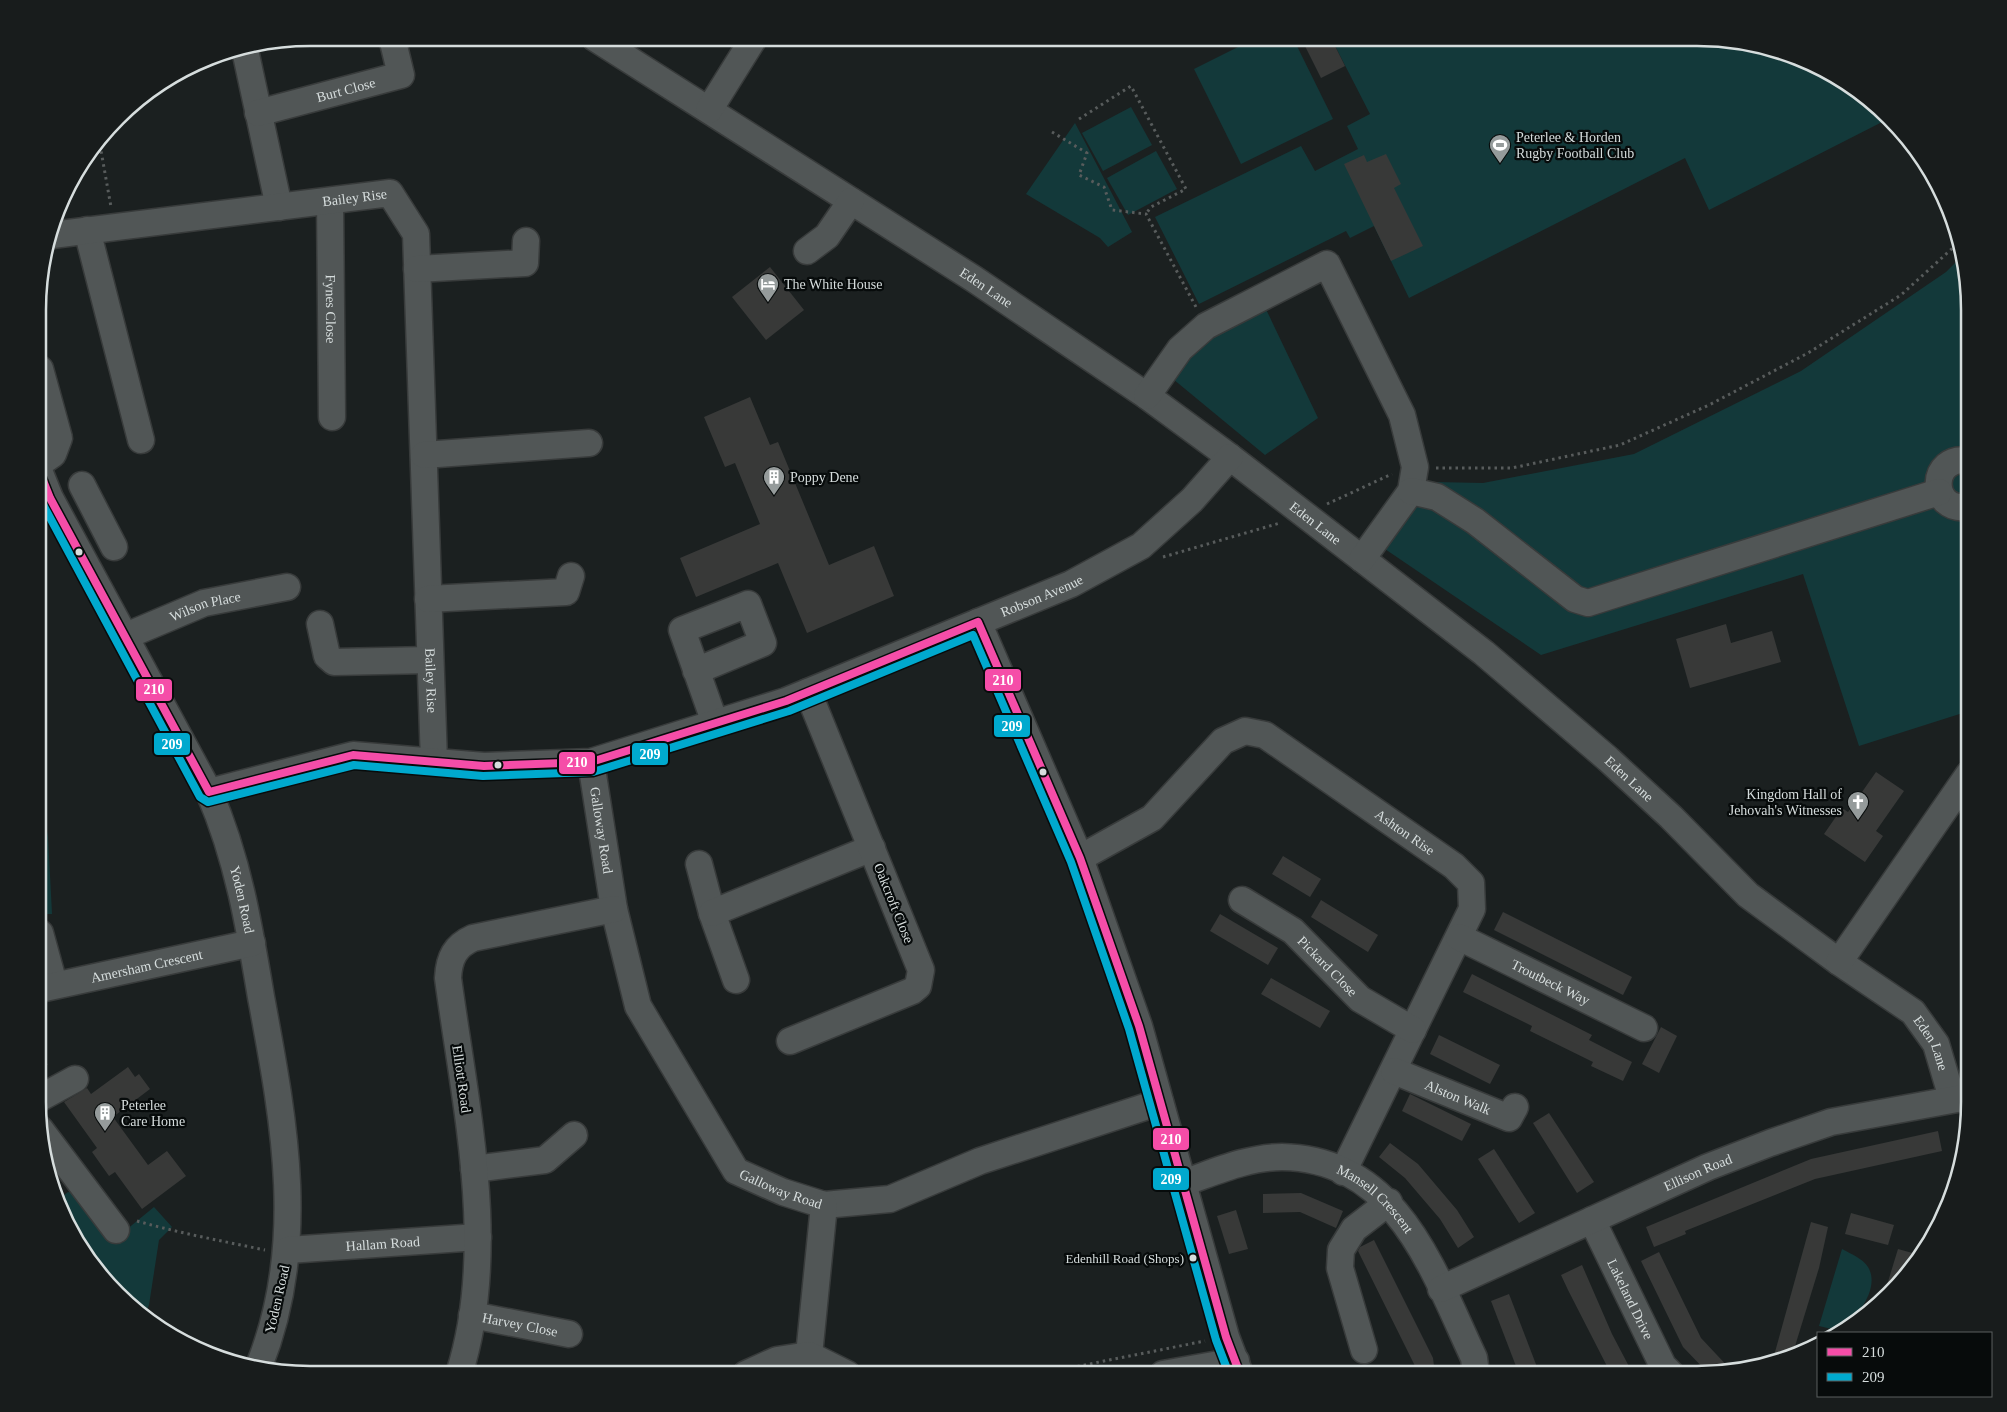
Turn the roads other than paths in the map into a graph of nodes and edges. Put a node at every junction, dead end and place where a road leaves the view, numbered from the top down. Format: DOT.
graph roads {
  1 [pos="394,46"];
  2 [pos="608,46"];
  3 [pos="749,46"];
  4 [pos="246,54"];
  5 [pos="709,110"];
  6 [pos="258,113"];
  7 [pos="330,201"];
  8 [pos="851,201"];
  9 [pos="278,207"];
  10 [pos="87,230"];
  11 [pos="57,234"];
  12 [pos="526,241"];
  13 [pos="806,251"];
  14 [pos="418,269"];
  15 [pos="46,391"];
  16 [pos="1147,396"];
  17 [pos="332,417"];
  18 [pos="141,440"];
  19 [pos="589,443"];
  20 [pos="424,455"];
  21 [pos="1230,457"];
  22 [pos="46,459"];
  23 [pos="1961,459"];
  24 [pos="1413,479"];
  25 [pos="82,486"];
  26 [pos="1939,492"];
  27 [pos="46,494"];
  28 [pos="1961,508"];
  29 [pos="114,547"];
  30 [pos="1362,559"];
  31 [pos="571,576"];
  32 [pos="287,587"];
  33 [pos="428,599"];
  34 [pos="978,622"];
  35 [pos="320,624"];
  36 [pos="126,636"];
  37 [pos="430,660"];
  38 [pos="696,671"];
  39 [pos="808,692"];
  40 [pos="715,723"];
  41 [pos="434,762"];
  42 [pos="591,762"];
  43 [pos="1961,786"];
  44 [pos="209,792"];
  45 [pos="872,848"];
  46 [pos="1080,858"];
  47 [pos="699,864"];
  48 [pos="1242,900"];
  49 [pos="614,910"];
  50 [pos="712,913"];
  51 [pos="1459,937"];
  52 [pos="252,943"];
  53 [pos="1839,962"];
  54 [pos="736,980"];
  55 [pos="47,987"];
  56 [pos="1644,1028"];
  57 [pos="1413,1030"];
  58 [pos="790,1041"];
  59 [pos="1394,1071"];
  60 [pos="1960,1097"];
  61 [pos="1160,1102"];
  62 [pos="1515,1107"];
  63 [pos="574,1135"];
  64 [pos="51,1152"];
  65 [pos="474,1169"];
  66 [pos="1343,1172"];
  67 [pos="65,1182"];
  68 [pos="1183,1183"];
  69 [pos="1389,1202"];
  70 [pos="824,1205"];
  71 [pos="1592,1220"];
  72 [pos="126,1225"];
  73 [pos="478,1237"];
  74 [pos="277,1250"];
  75 [pos="1441,1289"];
  76 [pos="472,1315"];
  77 [pos="569,1334"];
  78 [pos="1364,1350"];
  79 [pos="809,1355"];
  80 [pos="260,1361"];
  81 [pos="461,1366"];
  82 [pos="763,1366"];
  83 [pos="830,1366"];
  84 [pos="1237,1366"];
  85 [pos="1475,1366"];
  86 [pos="1663,1366"];
  1 -- 6 [label="street, Burt Close"];
  2 -- 5 [label="street, Eden Lane"];
  3 -- 5 [label="street"];
  4 -- 6 [label="street"];
  5 -- 8 [label="street, Eden Lane"];
  6 -- 9 [label="street"];
  7 -- 9 [label="street, Bailey Rise"];
  7 -- 14 [label="street, Bailey Rise"];
  7 -- 17 [label="street, Fynes Close"];
  8 -- 13 [label="street"];
  8 -- 16 [label="street, Eden Lane"];
  9 -- 10 [label="street, Bailey Rise"];
  10 -- 11 [label="street, Bailey Rise"];
  10 -- 18 [label="street"];
  12 -- 14 [label="street"];
  14 -- 20 [label="street, Bailey Rise"];
  15 -- 22 [label="street"];
  16 -- 21 [label="street, Eden Lane"];
  16 -- 24 [label="street"];
  19 -- 20 [label="street"];
  20 -- 33 [label="street, Bailey Rise"];
  21 -- 30 [label="street, Eden Lane"];
  21 -- 34 [label="street, Robson Avenue"];
  23 -- 26 [label="street"];
  24 -- 26 [label="street"];
  24 -- 30 [label="street"];
  25 -- 29 [label="street"];
  26 -- 28 [label="street"];
  27 -- 36 [label="street, Yoden Road"];
  30 -- 53 [label="street, Eden Lane"];
  31 -- 33 [label="street"];
  32 -- 36 [label="street, Wilson Place"];
  33 -- 37 [label="street, Bailey Rise"];
  34 -- 39 [label="street, Robson Avenue"];
  34 -- 46 [label="street"];
  35 -- 37 [label="street"];
  36 -- 44 [label="street, Yoden Road"];
  37 -- 41 [label="street, Bailey Rise"];
  38 -- 40 [label="street"];
  39 -- 40 [label="street, Robson Avenue"];
  39 -- 45 [label="street, Oakcroft Close"];
  40 -- 42 [label="street, Robson Avenue"];
  41 -- 42 [label="street, Robson Avenue"];
  41 -- 44 [label="street, Robson Avenue"];
  42 -- 49 [label="street, Galloway Road"];
  43 -- 53 [label="street"];
  44 -- 52 [label="street, Yoden Road"];
  45 -- 50 [label="street"];
  45 -- 58 [label="street, Oakcroft Close"];
  46 -- 51 [label="street, Ashton Rise"];
  46 -- 61 [label="street"];
  47 -- 50 [label="street"];
  48 -- 57 [label="street, Pickard Close"];
  49 -- 65 [label="street, Elliott Road"];
  49 -- 70 [label="street, Galloway Road"];
  50 -- 54 [label="street"];
  51 -- 56 [label="street, Troutbeck Way"];
  51 -- 57 [label="street, Ashton Rise"];
  52 -- 55 [label="street, Amersham Crescent"];
  52 -- 74 [label="street, Yoden Road"];
  53 -- 60 [label="street, Eden Lane"];
  57 -- 59 [label="street, Ashton Rise"];
  59 -- 62 [label="street, Alston Walk"];
  59 -- 66 [label="street, Ashton Rise"];
  60 -- 71 [label="street, Ellison Road"];
  61 -- 68 [label="street"];
  61 -- 70 [label="street, Galloway Road"];
  63 -- 65 [label="street"];
  64 -- 67 [label="street"];
  65 -- 73 [label="street, Elliott Road"];
  66 -- 68 [label="street, Mansell Crescent"];
  66 -- 69 [label="street, Mansell Crescent"];
  67 -- 72 [label="street"];
  68 -- 84 [label="street"];
  69 -- 75 [label="street, Mansell Crescent"];
  69 -- 78 [label="street"];
  70 -- 79 [label="street"];
  71 -- 75 [label="street, Ellison Road"];
  71 -- 86 [label="street, Lakeland Drive"];
  73 -- 74 [label="street, Hallam Road"];
  73 -- 76 [label="street, Elliott Road"];
  74 -- 80 [label="street, Yoden Road"];
  75 -- 85 [label="street, Mansell Crescent"];
  76 -- 77 [label="street, Harvey Close"];
  76 -- 81 [label="street, Elliott Road"];
  79 -- 82 [label="street"];
  79 -- 83 [label="street"];
}
